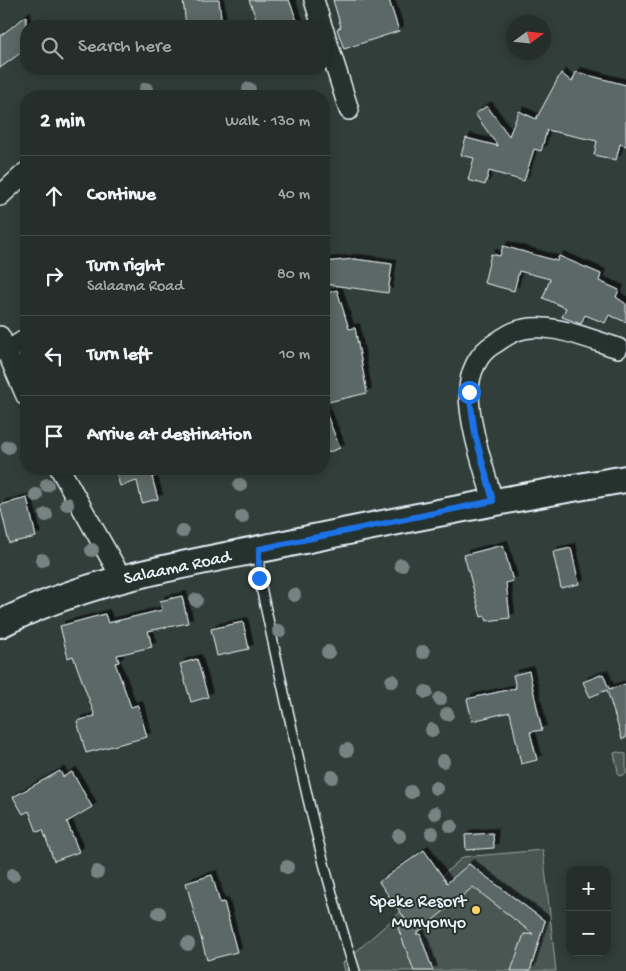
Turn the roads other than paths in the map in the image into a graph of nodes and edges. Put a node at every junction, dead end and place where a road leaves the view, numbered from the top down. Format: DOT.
graph roads {
  1 [pos="314,0"];
  2 [pos="320,20"];
  3 [pos="330,50"];
  4 [pos="349,110"];
  5 [pos="20,178"];
  6 [pos="0,196"];
  7 [pos="20,340"];
  8 [pos="4,343"];
  9 [pos="618,348"];
  10 [pos="20,382"];
  11 [pos="63,475"];
  12 [pos="626,479"];
  13 [pos="493,501"];
  14 [pos="259,549"];
  15 [pos="120,578"];
  16 [pos="0,624"];
  17 [pos="356,971"];
  1 -- 2 [label="street"];
  3 -- 4 [label="street"];
  5 -- 6 [label="street"];
  7 -- 8 [label="street"];
  8 -- 10 [label="street"];
  9 -- 13 [label="street"];
  11 -- 15 [label="street"];
  12 -- 13 [label="street, Salaama Road"];
  13 -- 14 [label="street, Salaama Road"];
  14 -- 15 [label="street, Salaama Road"];
  14 -- 17 [label="lane"];
  15 -- 16 [label="street, Salaama Road"];
}
